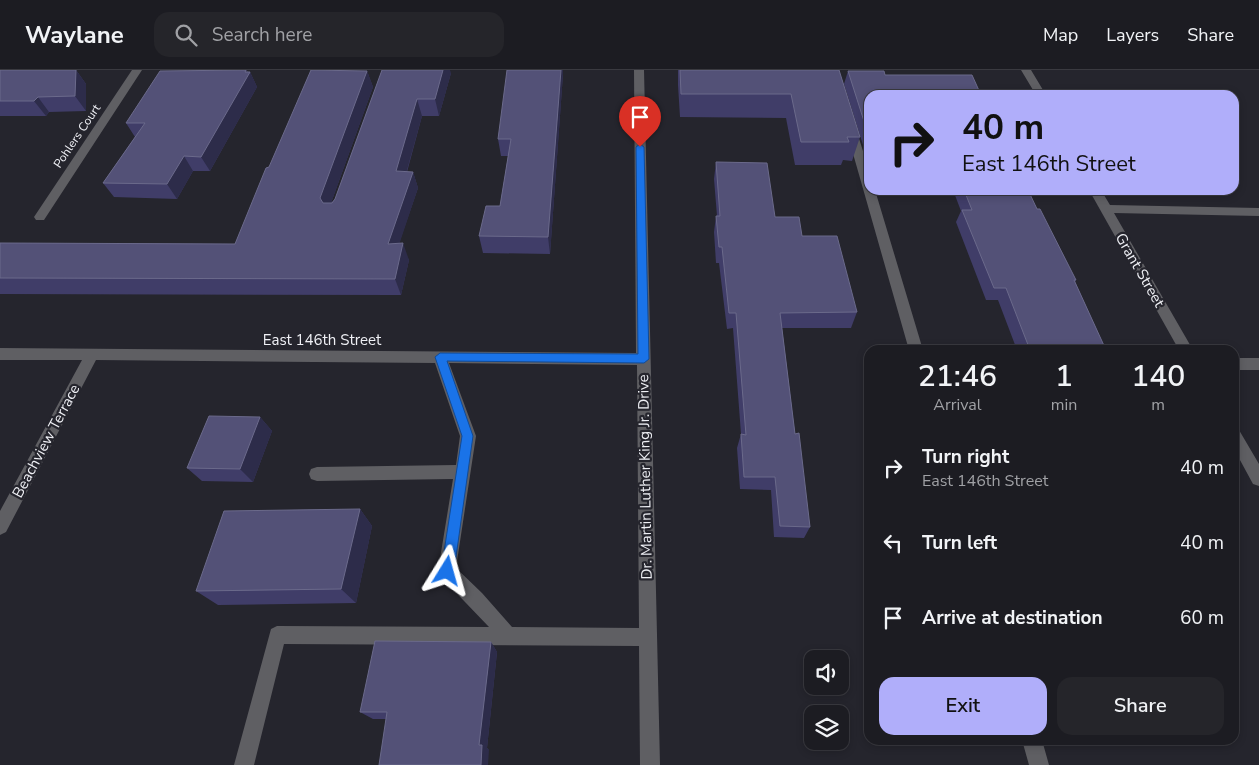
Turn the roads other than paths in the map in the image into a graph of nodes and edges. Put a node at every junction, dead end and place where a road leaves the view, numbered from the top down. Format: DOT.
graph roads {
  1 [pos="137,70"];
  2 [pos="639,70"];
  3 [pos="1026,70"];
  4 [pos="1037,90"];
  5 [pos="847,117"];
  6 [pos="864,174"];
  7 [pos="870,195"];
  8 [pos="1098,195"];
  9 [pos="1106,209"];
  10 [pos="1259,212"];
  11 [pos="40,217"];
  12 [pos="915,345"];
  13 [pos="1183,345"];
  14 [pos="0,354"];
  15 [pos="92,354"];
  16 [pos="440,357"];
  17 [pos="644,359"];
  18 [pos="1239,364"];
  19 [pos="1259,364"];
  20 [pos="1239,443"];
  21 [pos="462,472"];
  22 [pos="317,474"];
  23 [pos="1259,479"];
  24 [pos="0,527"];
  25 [pos="508,636"];
  26 [pos="648,637"];
  27 [pos="1034,745"];
  28 [pos="244,765"];
  29 [pos="650,765"];
  30 [pos="1040,765"];
  1 -- 11 [label="street, Pohlers Court"];
  2 -- 17 [label="street, Dr. Martin Luther King Jr. Drive"];
  3 -- 4 [label="street"];
  5 -- 6 [label="street"];
  7 -- 12 [label="street"];
  8 -- 9 [label="street, Grant Street"];
  9 -- 10 [label="street"];
  9 -- 13 [label="street, Grant Street"];
  14 -- 15 [label="street, East 146th Street"];
  15 -- 16 [label="street, East 146th Street"];
  15 -- 24 [label="street, Beachview Terrace"];
  16 -- 17 [label="street, East 146th Street"];
  16 -- 21 [label="street"];
  17 -- 26 [label="street, Dr. Martin Luther King Jr. Drive"];
  18 -- 19 [label="street"];
  20 -- 23 [label="street"];
  21 -- 22 [label="street"];
  21 -- 25 [label="street"];
  25 -- 26 [label="street"];
  25 -- 28 [label="street"];
  26 -- 29 [label="street, Dr. Martin Luther King Jr. Drive"];
  27 -- 30 [label="street"];
}
